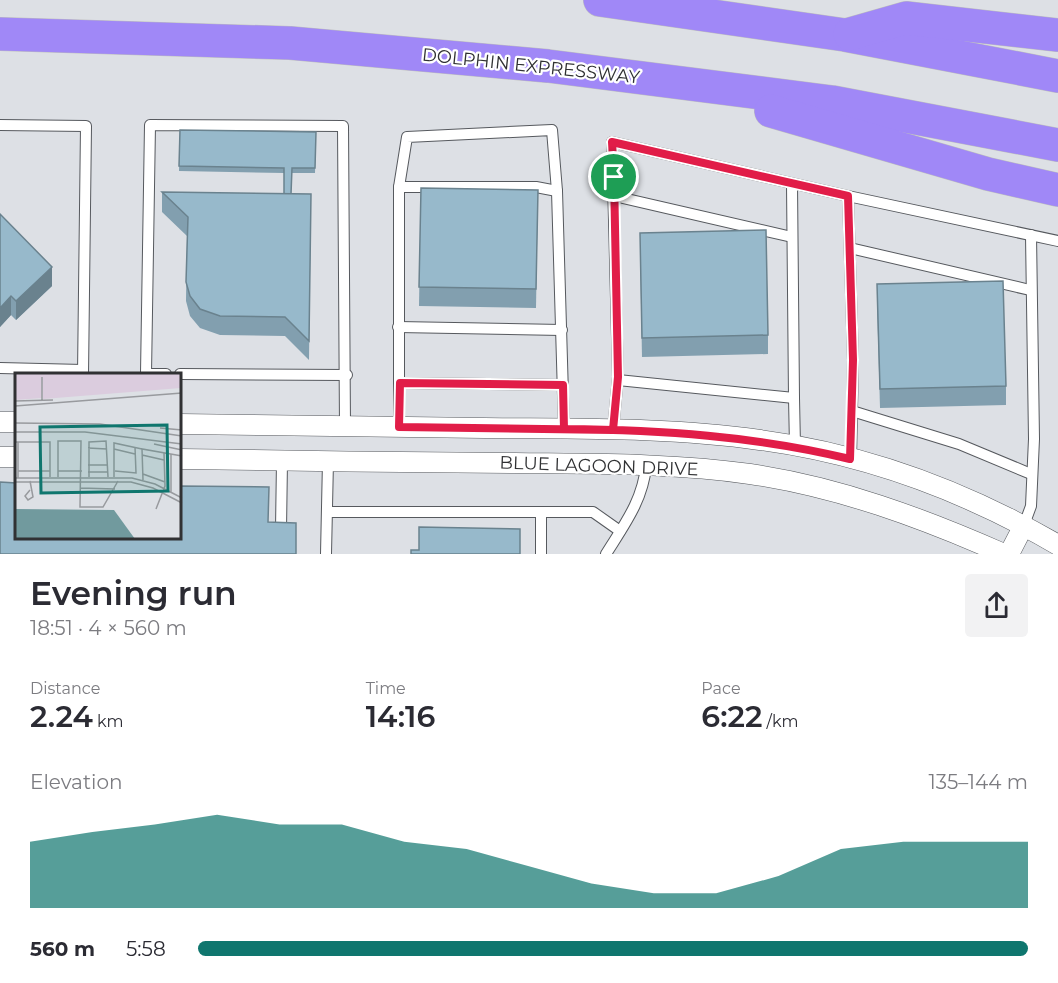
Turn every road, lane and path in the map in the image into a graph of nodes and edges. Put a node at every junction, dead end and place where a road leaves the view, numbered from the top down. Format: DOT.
graph roads {
  1 [pos="600,0"];
  2 [pos="0,34"];
  3 [pos="845,35"];
  4 [pos="1058,35"];
  5 [pos="1058,76"];
  6 [pos="675,83"];
  7 [pos="0,124"];
  8 [pos="1058,145"];
  9 [pos="792,184"];
  10 [pos="399,188"];
  11 [pos="557,190"];
  12 [pos="1058,190"];
  13 [pos="614,195"];
  14 [pos="848,196"];
  15 [pos="1031,235"];
  16 [pos="792,237"];
  17 [pos="1058,241"];
  18 [pos="850,248"];
  19 [pos="1030,290"];
  20 [pos="398,327"];
  21 [pos="562,330"];
  22 [pos="0,368"];
  23 [pos="83,372"];
  24 [pos="146,373"];
  25 [pos="182,374"];
  26 [pos="346,375"];
  27 [pos="618,380"];
  28 [pos="400,383"];
  29 [pos="563,385"];
  30 [pos="794,398"];
  31 [pos="852,411"];
  32 [pos="182,424"];
  33 [pos="345,426"];
  34 [pos="399,427"];
  35 [pos="564,429"];
  36 [pos="613,430"];
  37 [pos="795,446"];
  38 [pos="182,459"];
  39 [pos="850,459"];
  40 [pos="282,461"];
  41 [pos="328,461"];
  42 [pos="646,466"];
  43 [pos="1031,474"];
  44 [pos="327,512"];
  45 [pos="541,512"];
  46 [pos="1024,525"];
  47 [pos="281,529"];
  48 [pos="620,531"];
  49 [pos="1058,545"];
  50 [pos="326,554"];
  51 [pos="541,554"];
  52 [pos="606,554"];
  53 [pos="1004,554"];
  54 [pos="1009,554"];
  1 -- 3 [label="highway"];
  2 -- 6 [label="highway, DOLPHIN EXPRESSWAY"];
  3 -- 4 [label="highway"];
  3 -- 5 [label="highway"];
  6 -- 8 [label="highway, DOLPHIN EXPRESSWAY"];
  6 -- 12 [label="highway"];
  7 -- 23 [label="lane"];
  9 -- 13 [label="lane"];
  9 -- 14 [label="lane"];
  9 -- 16 [label="lane"];
  10 -- 11 [label="lane"];
  10 -- 11 [label="lane"];
  10 -- 20 [label="lane"];
  11 -- 21 [label="lane"];
  13 -- 16 [label="lane"];
  13 -- 27 [label="lane"];
  14 -- 15 [label="lane"];
  14 -- 18 [label="lane"];
  15 -- 17 [label="lane"];
  15 -- 19 [label="lane"];
  16 -- 30 [label="lane"];
  18 -- 19 [label="lane"];
  18 -- 31 [label="lane"];
  19 -- 43 [label="lane"];
  20 -- 21 [label="lane"];
  20 -- 28 [label="lane"];
  21 -- 29 [label="lane"];
  22 -- 23 [label="lane"];
  24 -- 26 [label="lane"];
  25 -- 26 [label="lane"];
  26 -- 33 [label="lane"];
  27 -- 30 [label="lane"];
  27 -- 36 [label="lane"];
  28 -- 29 [label="lane"];
  28 -- 34 [label="lane"];
  29 -- 35 [label="lane"];
  30 -- 37 [label="lane"];
  31 -- 39 [label="lane"];
  31 -- 43 [label="lane"];
  32 -- 33 [label="street, BLUE LAGOON DRIVE"];
  33 -- 34 [label="street, BLUE LAGOON DRIVE"];
  33 -- 41 [label="street"];
  34 -- 35 [label="street, BLUE LAGOON DRIVE"];
  35 -- 36 [label="street, BLUE LAGOON DRIVE"];
  36 -- 37 [label="street, BLUE LAGOON DRIVE"];
  37 -- 39 [label="street, BLUE LAGOON DRIVE"];
  38 -- 40 [label="street, BLUE LAGOON DRIVE"];
  39 -- 46 [label="street, BLUE LAGOON DRIVE"];
  40 -- 41 [label="street, BLUE LAGOON DRIVE"];
  40 -- 47 [label="lane"];
  41 -- 42 [label="street, BLUE LAGOON DRIVE"];
  41 -- 44 [label="lane"];
  42 -- 48 [label="lane"];
  42 -- 53 [label="street, BLUE LAGOON DRIVE"];
  43 -- 46 [label="lane"];
  44 -- 45 [label="lane"];
  44 -- 50 [label="lane"];
  45 -- 48 [label="lane"];
  45 -- 51 [label="lane"];
  46 -- 49 [label="street, BLUE LAGOON DRIVE"];
  46 -- 54 [label="street"];
  48 -- 52 [label="lane"];
}
